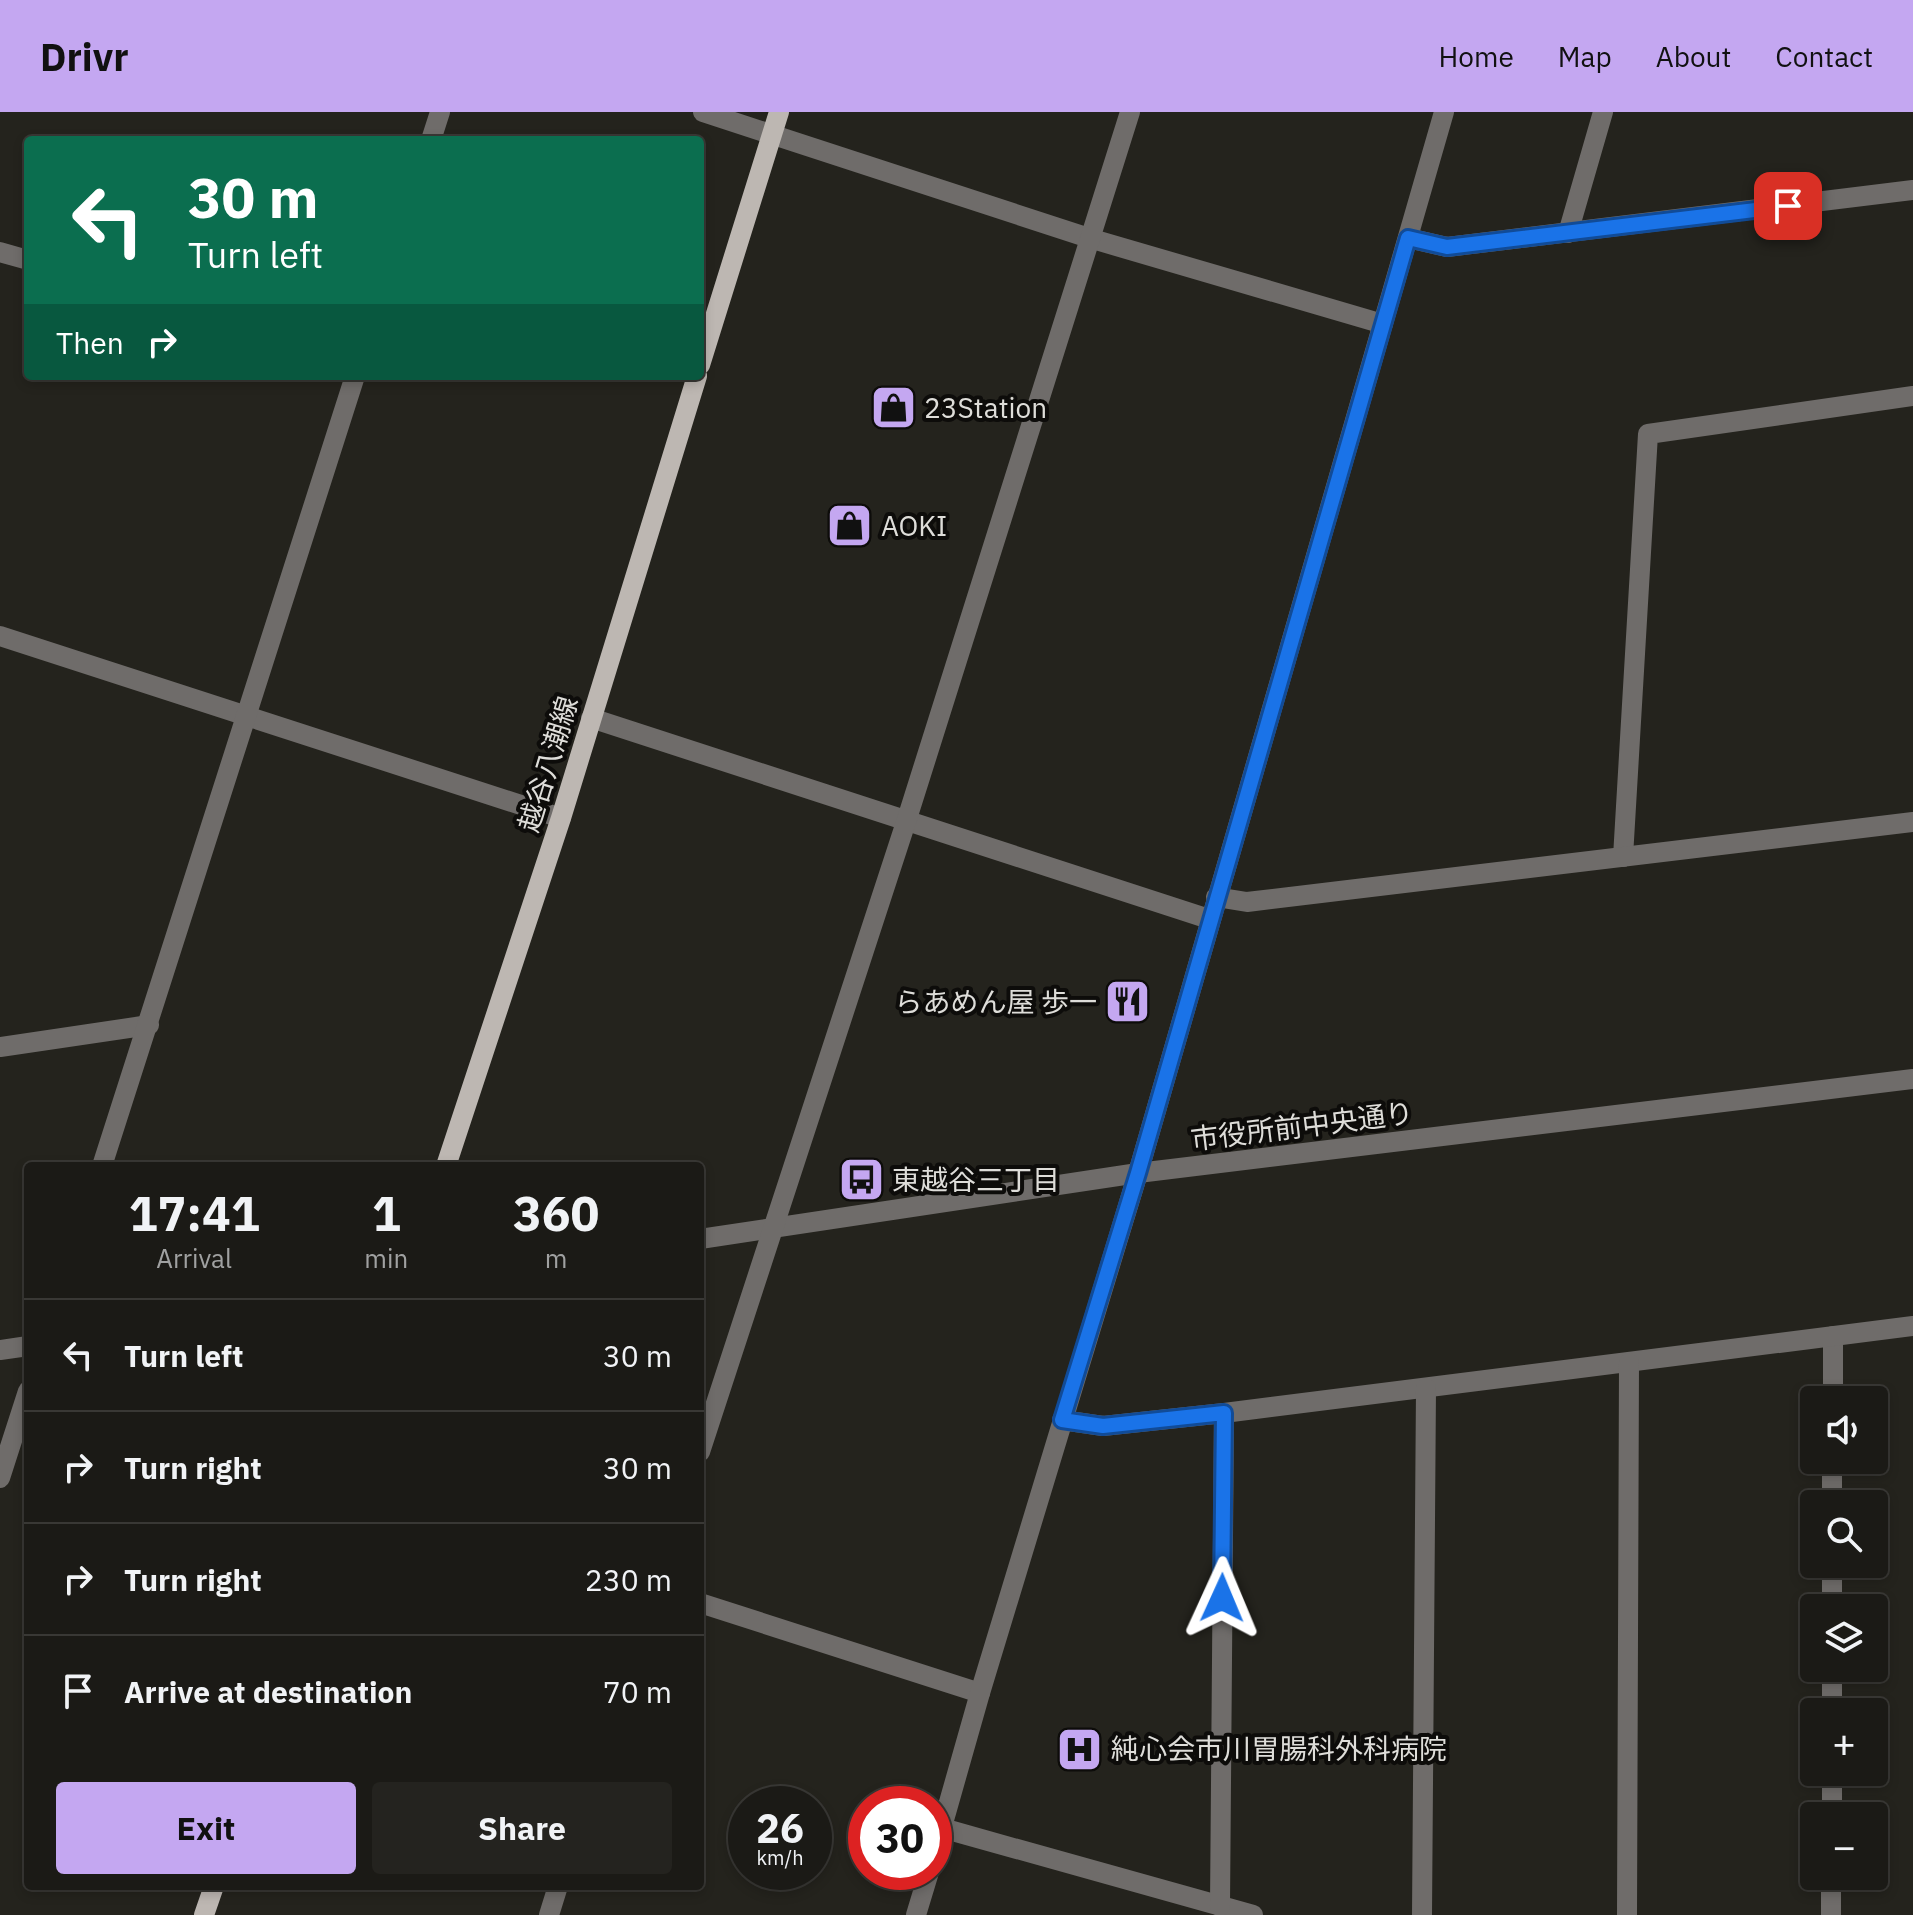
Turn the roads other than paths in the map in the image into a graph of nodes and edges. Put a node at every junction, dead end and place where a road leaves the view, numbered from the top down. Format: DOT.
graph roads {
  1 [pos="440,112"];
  2 [pos="703,112"];
  3 [pos="779,112"];
  4 [pos="1130,112"];
  5 [pos="1444,112"];
  6 [pos="1603,112"];
  7 [pos="771,134"];
  8 [pos="432,136"];
  9 [pos="1913,190"];
  10 [pos="1568,233"];
  11 [pos="1089,238"];
  12 [pos="1408,238"];
  13 [pos="0,252"];
  14 [pos="24,259"];
  15 [pos="1383,324"];
  16 [pos="704,352"];
  17 [pos="354,380"];
  18 [pos="696,380"];
  19 [pos="1913,396"];
  20 [pos="0,636"];
  21 [pos="246,716"];
  22 [pos="591,718"];
  23 [pos="561,818"];
  24 [pos="906,822"];
  25 [pos="1913,822"];
  26 [pos="1623,857"];
  27 [pos="1216,897"];
  28 [pos="1209,919"];
  29 [pos="149,1025"];
  30 [pos="0,1047"];
  31 [pos="1913,1079"];
  32 [pos="103,1162"];
  33 [pos="447,1162"];
  34 [pos="1138,1173"];
  35 [pos="773,1228"];
  36 [pos="704,1238"];
  37 [pos="1913,1326"];
  38 [pos="1833,1336"];
  39 [pos="24,1347"];
  40 [pos="0,1350"];
  41 [pos="1629,1363"];
  42 [pos="1833,1386"];
  43 [pos="1426,1388"];
  44 [pos="24,1403"];
  45 [pos="1224,1413"];
  46 [pos="1062,1420"];
  47 [pos="704,1440"];
  48 [pos="0,1478"];
  49 [pos="704,1604"];
  50 [pos="980,1693"];
  51 [pos="952,1792"];
  52 [pos="952,1831"];
  53 [pos="213,1890"];
  54 [pos="557,1890"];
  55 [pos="924,1890"];
  56 [pos="1831,1890"];
  57 [pos="1220,1906"];
  58 [pos="204,1915"];
  59 [pos="549,1915"];
  60 [pos="916,1915"];
  61 [pos="1253,1915"];
  62 [pos="1422,1915"];
  63 [pos="1627,1915"];
  64 [pos="1831,1915"];
  1 -- 8 [label="street"];
  2 -- 7 [label="street"];
  3 -- 7 [label="main road"];
  4 -- 11 [label="street"];
  5 -- 12 [label="street"];
  6 -- 10 [label="street"];
  7 -- 11 [label="street"];
  7 -- 16 [label="main road"];
  9 -- 10 [label="street"];
  10 -- 12 [label="street"];
  11 -- 15 [label="street"];
  11 -- 24 [label="street"];
  12 -- 15 [label="street"];
  13 -- 14 [label="street"];
  15 -- 27 [label="street"];
  17 -- 21 [label="street"];
  18 -- 22 [label="main road, 越谷八潮線"];
  19 -- 26 [label="street"];
  20 -- 21 [label="street"];
  21 -- 23 [label="street"];
  21 -- 29 [label="street"];
  22 -- 23 [label="main road, 越谷八潮線"];
  22 -- 24 [label="street"];
  23 -- 33 [label="main road, 越谷八潮線"];
  24 -- 28 [label="street"];
  24 -- 35 [label="street"];
  25 -- 26 [label="street"];
  26 -- 27 [label="street"];
  27 -- 28 [label="street"];
  28 -- 34 [label="street"];
  29 -- 30 [label="street"];
  29 -- 32 [label="street"];
  31 -- 34 [label="street, 市役所前中央通り"];
  34 -- 35 [label="street, 市役所前中央通り"];
  34 -- 46 [label="street"];
  35 -- 36 [label="street, 市役所前中央通り"];
  35 -- 47 [label="street"];
  37 -- 38 [label="street"];
  38 -- 41 [label="street"];
  38 -- 42 [label="street"];
  39 -- 40 [label="street"];
  41 -- 43 [label="street"];
  41 -- 63 [label="street"];
  43 -- 45 [label="street"];
  43 -- 62 [label="street"];
  44 -- 48 [label="street"];
  45 -- 46 [label="street"];
  45 -- 57 [label="street"];
  46 -- 50 [label="street"];
  49 -- 50 [label="street"];
  50 -- 51 [label="street"];
  52 -- 57 [label="street"];
  53 -- 58 [label="main road"];
  54 -- 59 [label="street"];
  55 -- 60 [label="street"];
  56 -- 64 [label="street"];
  57 -- 61 [label="street"];
}
